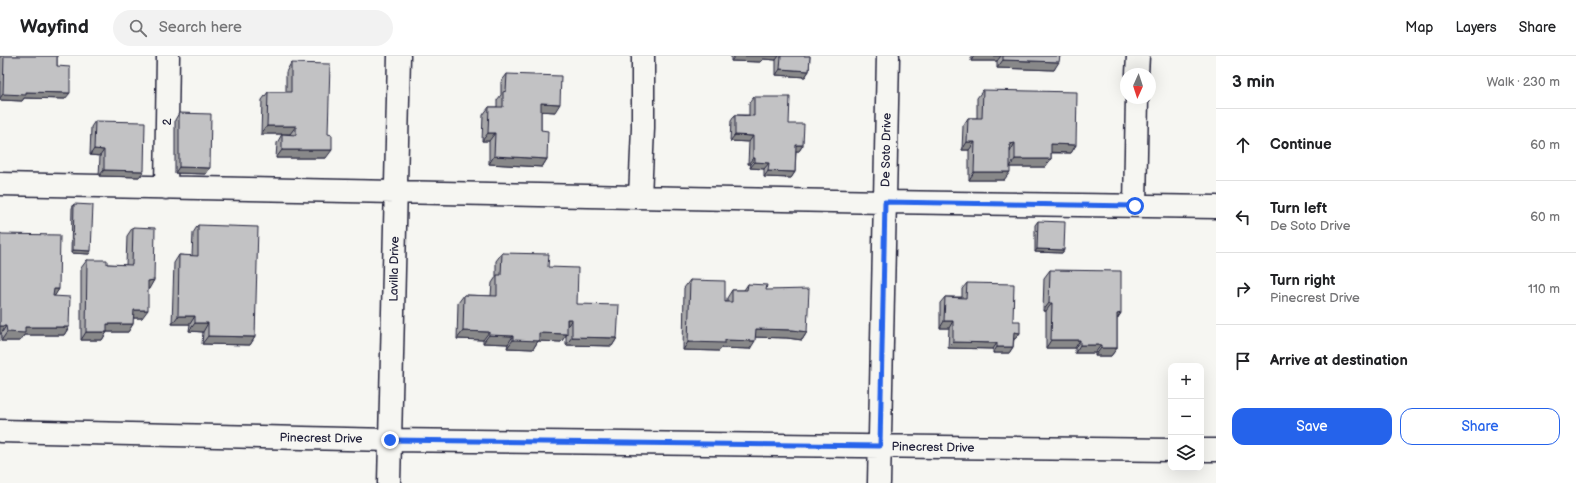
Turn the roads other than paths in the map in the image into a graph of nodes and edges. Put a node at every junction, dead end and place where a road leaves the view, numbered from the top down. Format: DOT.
graph roads {
  1 [pos="168,56"];
  2 [pos="398,56"];
  3 [pos="643,56"];
  4 [pos="888,56"];
  5 [pos="1138,56"];
  6 [pos="1137,68"];
  7 [pos="1137,104"];
  8 [pos="0,184"];
  9 [pos="166,188"];
  10 [pos="396,192"];
  11 [pos="640,197"];
  12 [pos="885,202"];
  13 [pos="1135,206"];
  14 [pos="1216,207"];
  15 [pos="0,431"];
  16 [pos="390,440"];
  17 [pos="880,446"];
  18 [pos="1168,450"];
  19 [pos="1204,450"];
  20 [pos="1216,450"];
  21 [pos="389,483"];
  22 [pos="879,483"];
  1 -- 9 [label="street, 2"];
  2 -- 10 [label="street, Lavilla Drive"];
  3 -- 11 [label="street"];
  4 -- 12 [label="street, De Soto Drive"];
  5 -- 6 [label="street"];
  7 -- 13 [label="street"];
  8 -- 9 [label="street"];
  9 -- 10 [label="street"];
  10 -- 11 [label="street"];
  10 -- 16 [label="street, Lavilla Drive"];
  11 -- 12 [label="street"];
  12 -- 13 [label="street"];
  12 -- 17 [label="street, De Soto Drive"];
  13 -- 14 [label="street"];
  15 -- 16 [label="street, Pinecrest Drive"];
  16 -- 17 [label="street, Pinecrest Drive"];
  16 -- 21 [label="street, Lavilla Drive"];
  17 -- 18 [label="street, Pinecrest Drive"];
  17 -- 22 [label="street, De Soto Drive"];
  19 -- 20 [label="street"];
}
